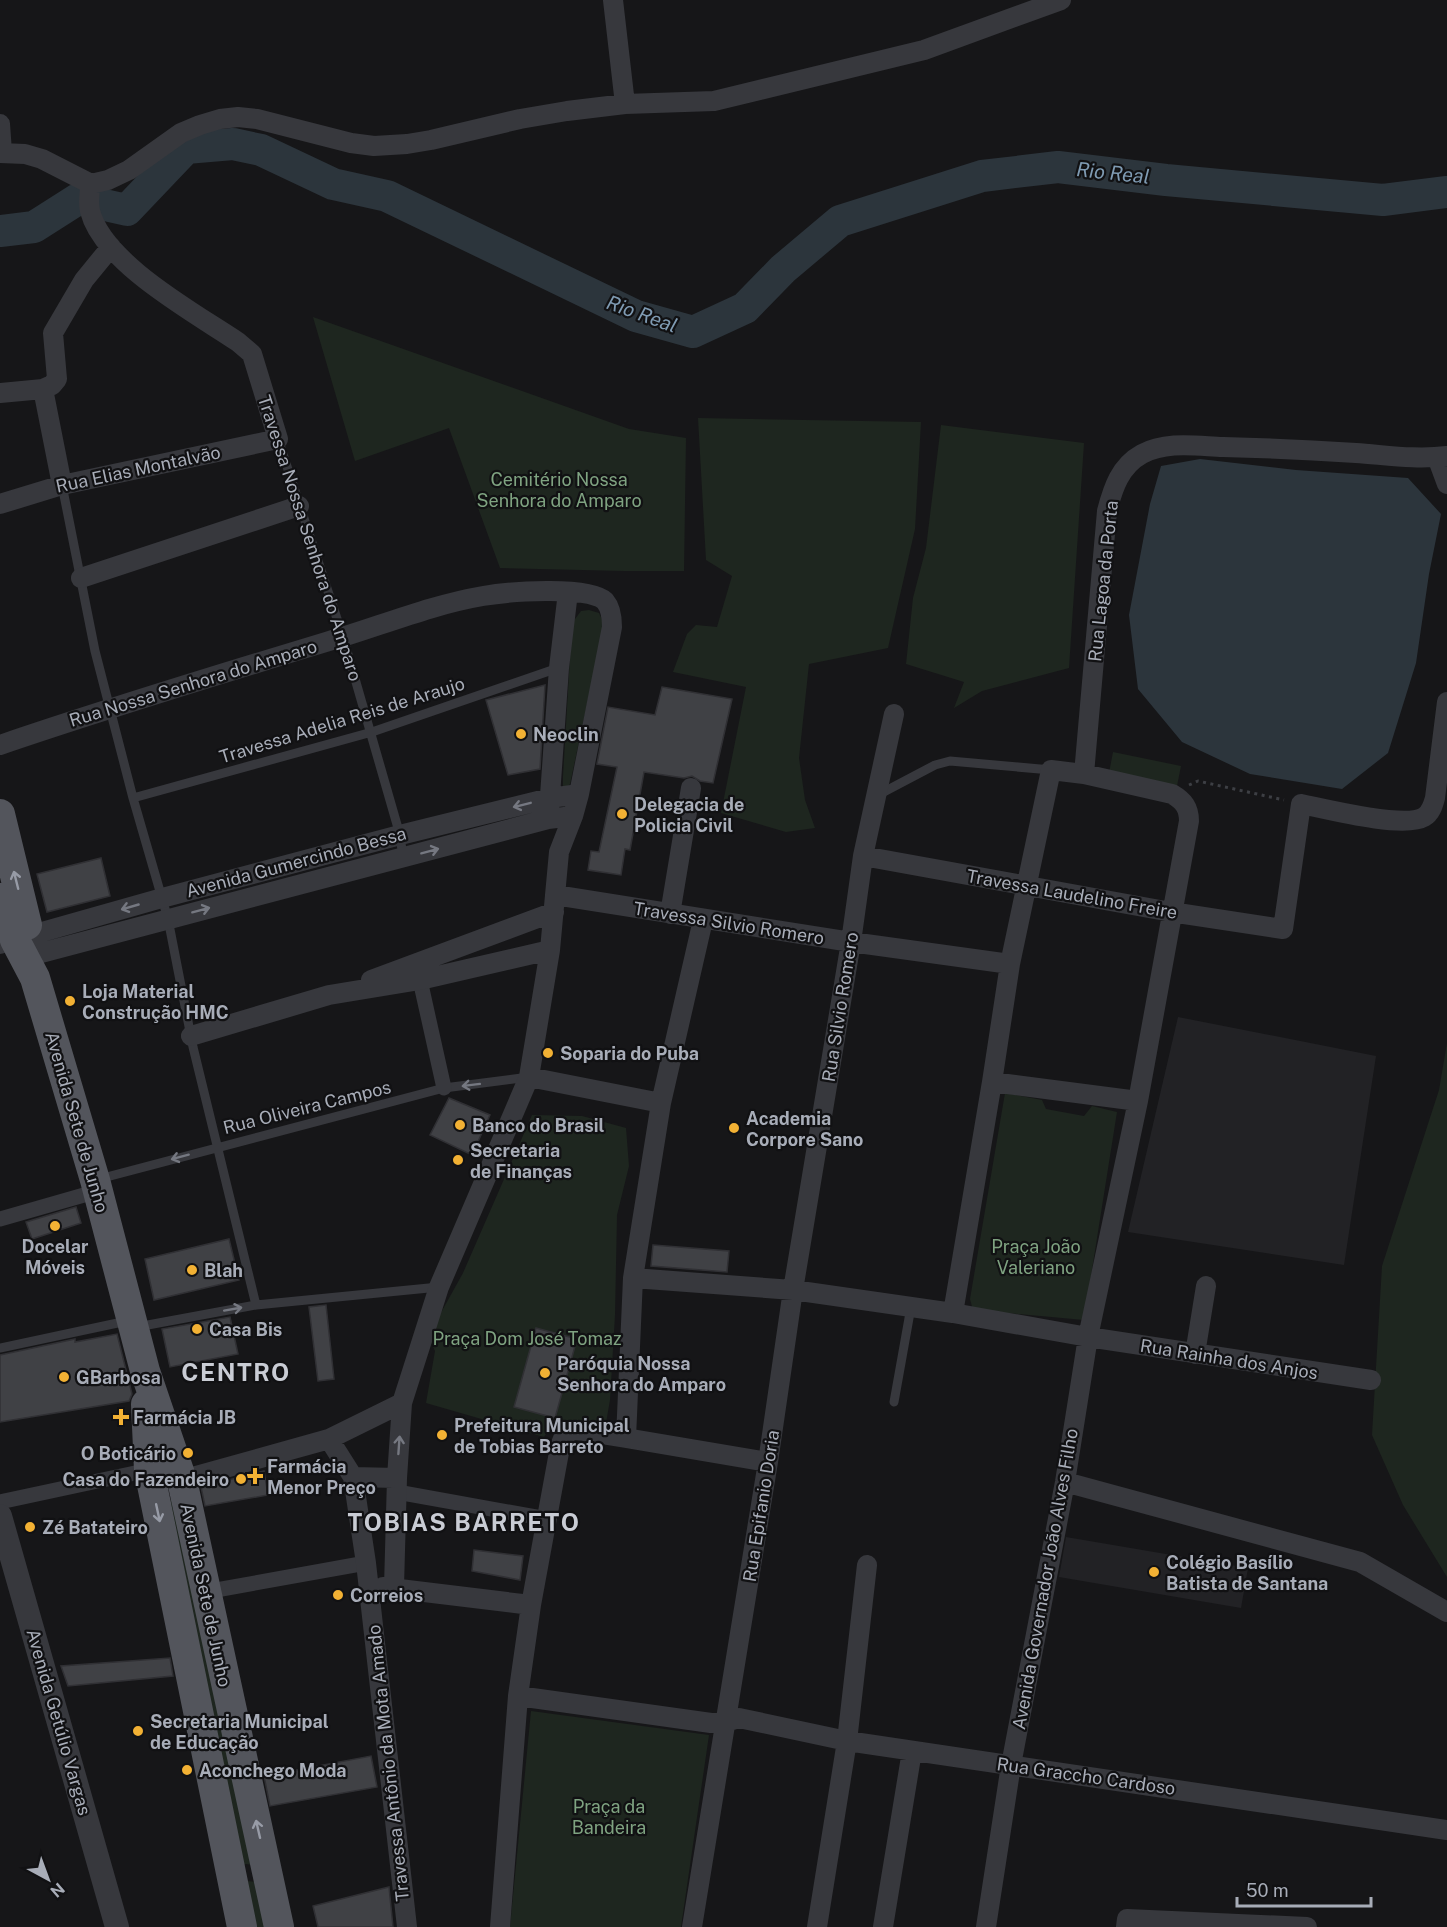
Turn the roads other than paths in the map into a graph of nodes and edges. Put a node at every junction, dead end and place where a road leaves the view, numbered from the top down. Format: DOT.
graph roads {
  1 [pos="613,0"];
  2 [pos="1061,0"];
  3 [pos="625,104"];
  4 [pos="0,124"];
  5 [pos="1,152"];
  6 [pos="91,184"];
  7 [pos="111,247"];
  8 [pos="43,390"];
  9 [pos="0,393"];
  10 [pos="278,439"];
  11 [pos="1442,457"];
  12 [pos="1447,483"];
  13 [pos="62,484"];
  14 [pos="0,504"];
  15 [pos="299,506"];
  16 [pos="81,578"];
  17 [pos="568,592"];
  18 [pos="343,637"];
  19 [pos="559,668"];
  20 [pos="1447,702"];
  21 [pos="109,708"];
  22 [pos="894,714"];
  23 [pos="372,732"];
  24 [pos="0,745"];
  25 [pos="1051,770"];
  26 [pos="1084,774"];
  27 [pos="691,788"];
  28 [pos="579,794"];
  29 [pos="876,796"];
  30 [pos="133,798"];
  31 [pos="550,798"];
  32 [pos="0,814"];
  33 [pos="573,816"];
  34 [pos="548,819"];
  35 [pos="400,835"];
  36 [pos="559,852"];
  37 [pos="862,856"];
  38 [pos="404,858"];
  39 [pos="1026,886"];
  40 [pos="0,898"];
  41 [pos="162,898"];
  42 [pos="555,904"];
  43 [pos="1171,912"];
  44 [pos="670,914"];
  45 [pos="168,919"];
  46 [pos="703,920"];
  47 [pos="851,942"];
  48 [pos="550,950"];
  49 [pos="23,952"];
  50 [pos="1010,964"];
  51 [pos="420,980"];
  52 [pos="329,995"];
  53 [pos="191,1036"];
  54 [pos="529,1077"];
  55 [pos="992,1082"];
  56 [pos="444,1088"];
  57 [pos="1138,1101"];
  58 [pos="661,1102"];
  59 [pos="217,1147"];
  60 [pos="97,1185"];
  61 [pos="0,1219"];
  62 [pos="633,1278"];
  63 [pos="1206,1286"];
  64 [pos="439,1287"];
  65 [pos="793,1290"];
  66 [pos="256,1305"];
  67 [pos="911,1307"];
  68 [pos="953,1313"];
  69 [pos="133,1324"];
  70 [pos="1088,1337"];
  71 [pos="0,1348"];
  72 [pos="1195,1354"];
  73 [pos="145,1371"];
  74 [pos="1371,1380"];
  75 [pos="894,1402"];
  76 [pos="402,1403"];
  77 [pos="626,1438"];
  78 [pos="329,1439"];
  79 [pos="768,1462"];
  80 [pos="149,1470"];
  81 [pos="353,1477"];
  82 [pos="182,1480"];
  83 [pos="1065,1482"];
  84 [pos="397,1485"];
  85 [pos="0,1502"];
  86 [pos="0,1516"];
  87 [pos="547,1518"];
  88 [pos="366,1563"];
  89 [pos="867,1565"];
  90 [pos="368,1586"];
  91 [pos="394,1587"];
  92 [pos="205,1592"];
  93 [pos="531,1605"];
  94 [pos="1447,1612"];
  95 [pos="518,1696"];
  96 [pos="726,1722"];
  97 [pos="847,1741"];
  98 [pos="912,1750"];
  99 [pos="1011,1765"];
  100 [pos="1447,1830"];
  101 [pos="237,1896"];
  102 [pos="277,1915"];
  103 [pos="989,1923"];
  104 [pos="117,1927"];
  105 [pos="242,1927"];
  106 [pos="406,1927"];
  107 [pos="500,1927"];
  108 [pos="692,1927"];
  109 [pos="817,1927"];
  110 [pos="883,1927"];
  111 [pos="1126,1927"];
  112 [pos="1307,1927"];
  1 -- 3 [label="street"];
  2 -- 3 [label="street"];
  3 -- 6 [label="street"];
  4 -- 5 [label="street"];
  5 -- 6 [label="street"];
  6 -- 7 [label="street, Travessa Nossa Senhora do Amparo"];
  7 -- 8 [label="street"];
  7 -- 10 [label="street, Travessa Nossa Senhora do Amparo"];
  8 -- 9 [label="street"];
  8 -- 13 [label="street"];
  10 -- 13 [label="street, Rua Elias Montalvão"];
  10 -- 15 [label="lane, Travessa Nossa Senhora do Amparo"];
  11 -- 12 [label="street"];
  11 -- 26 [label="street, Rua Lagoa da Porta"];
  13 -- 14 [label="street, Rua Elias Montalvão"];
  13 -- 16 [label="lane"];
  15 -- 16 [label="street"];
  15 -- 18 [label="lane, Travessa Nossa Senhora do Amparo"];
  16 -- 21 [label="lane"];
  17 -- 18 [label="street, Rua Nossa Senhora do Amparo"];
  17 -- 19 [label="street"];
  17 -- 28 [label="street, Rua Nossa Senhora do Amparo"];
  18 -- 21 [label="street, Rua Nossa Senhora do Amparo"];
  18 -- 23 [label="lane, Travessa Nossa Senhora do Amparo"];
  19 -- 23 [label="lane, Travessa Adelia Reis de Araujo"];
  19 -- 31 [label="street"];
  20 -- 43 [label="street, Travessa Laudelino Freire"];
  21 -- 24 [label="street, Rua Nossa Senhora do Amparo"];
  21 -- 30 [label="lane"];
  22 -- 29 [label="street, Rua Silvio Romero"];
  23 -- 30 [label="lane, Travessa Adelia Reis de Araujo"];
  23 -- 35 [label="lane, Travessa Nossa Senhora do Amparo"];
  25 -- 26 [label="street"];
  25 -- 29 [label="lane"];
  25 -- 39 [label="street"];
  26 -- 43 [label="street"];
  27 -- 44 [label="street"];
  28 -- 31 [label="street, Avenida Gumercindo Bessa"];
  28 -- 33 [label="street"];
  29 -- 37 [label="street, Rua Silvio Romero"];
  30 -- 41 [label="lane"];
  31 -- 34 [label="street"];
  31 -- 35 [label="street, Avenida Gumercindo Bessa, one-way"];
  49 -- 32 [label="main road, one-way"];
  33 -- 34 [label="street, Avenida Gumercindo Bessa"];
  33 -- 36 [label="street"];
  34 -- 36 [label="street"];
  38 -- 34 [label="street, Avenida Gumercindo Bessa, one-way"];
  35 -- 38 [label="lane, Travessa Nossa Senhora do Amparo"];
  35 -- 41 [label="street, Avenida Gumercindo Bessa"];
  36 -- 42 [label="street"];
  37 -- 39 [label="street, Travessa Laudelino Freire"];
  37 -- 47 [label="street, Rua Silvio Romero"];
  45 -- 38 [label="street, Avenida Gumercindo Bessa, one-way"];
  39 -- 43 [label="street, Travessa Laudelino Freire"];
  39 -- 50 [label="street"];
  40 -- 49 [label="main road"];
  41 -- 45 [label="lane"];
  41 -- 49 [label="street, Avenida Gumercindo Bessa, one-way"];
  42 -- 44 [label="street, Travessa Silvio Romero"];
  42 -- 48 [label="street"];
  42 -- 52 [label="street"];
  43 -- 57 [label="street"];
  44 -- 46 [label="street, Travessa Silvio Romero"];
  45 -- 49 [label="street, Avenida Gumercindo Bessa"];
  45 -- 53 [label="lane"];
  46 -- 47 [label="street, Travessa Silvio Romero"];
  46 -- 58 [label="street"];
  47 -- 50 [label="street, Travessa Silvio Romero"];
  47 -- 65 [label="street, Rua Silvio Romero"];
  48 -- 51 [label="street"];
  48 -- 54 [label="street"];
  49 -- 60 [label="main road, Avenida Sete de Junho"];
  50 -- 55 [label="street"];
  51 -- 52 [label="street"];
  51 -- 56 [label="street"];
  52 -- 53 [label="street"];
  53 -- 59 [label="lane"];
  54 -- 56 [label="lane, Rua Oliveira Campos, one-way"];
  54 -- 58 [label="street"];
  54 -- 64 [label="street"];
  55 -- 57 [label="street"];
  55 -- 68 [label="street"];
  56 -- 59 [label="lane, Rua Oliveira Campos"];
  57 -- 70 [label="street"];
  58 -- 62 [label="street"];
  59 -- 60 [label="lane, Rua Oliveira Campos, one-way"];
  59 -- 66 [label="lane"];
  60 -- 61 [label="street"];
  60 -- 69 [label="main road, Avenida Sete de Junho"];
  62 -- 65 [label="street"];
  62 -- 77 [label="street"];
  63 -- 72 [label="street"];
  64 -- 66 [label="lane"];
  64 -- 76 [label="street"];
  65 -- 67 [label="street"];
  65 -- 79 [label="street, Rua Epifanio Doria"];
  69 -- 66 [label="lane, one-way"];
  67 -- 68 [label="street"];
  67 -- 75 [label="lane"];
  68 -- 70 [label="street"];
  69 -- 71 [label="lane"];
  69 -- 73 [label="main road, Avenida Sete de Junho"];
  70 -- 72 [label="street, Rua Rainha dos Anjos"];
  70 -- 83 [label="street, Avenida Governador João Alves Filho"];
  72 -- 74 [label="street, Rua Rainha dos Anjos"];
  73 -- 80 [label="main road, Avenida Sete de Junho"];
  73 -- 82 [label="main road, Avenida Sete de Junho"];
  76 -- 78 [label="street"];
  84 -- 76 [label="street, one-way"];
  77 -- 79 [label="street"];
  77 -- 87 [label="street"];
  78 -- 81 [label="street"];
  78 -- 82 [label="street"];
  79 -- 96 [label="street, Rua Epifanio Doria"];
  80 -- 85 [label="street"];
  80 -- 101 [label="main road, Avenida Sete de Junho, one-way"];
  81 -- 84 [label="street"];
  81 -- 88 [label="street, Travessa Antônio da Mota Amado"];
  82 -- 92 [label="main road, Avenida Sete de Junho"];
  83 -- 94 [label="street"];
  83 -- 99 [label="street, Avenida Governador João Alves Filho"];
  84 -- 87 [label="street"];
  84 -- 91 [label="street"];
  86 -- 104 [label="street, Avenida Getúlio Vargas"];
  87 -- 93 [label="street"];
  88 -- 90 [label="street, Travessa Antônio da Mota Amado"];
  88 -- 92 [label="street"];
  89 -- 97 [label="street"];
  90 -- 91 [label="street"];
  90 -- 106 [label="street, Travessa Antônio da Mota Amado"];
  91 -- 93 [label="street"];
  102 -- 92 [label="main road, Avenida Sete de Junho, one-way"];
  93 -- 95 [label="street"];
  95 -- 96 [label="street"];
  95 -- 107 [label="street"];
  96 -- 97 [label="street, Rua Graccho Cardoso"];
  96 -- 108 [label="street"];
  97 -- 98 [label="street, Rua Graccho Cardoso"];
  97 -- 109 [label="street"];
  98 -- 99 [label="street, Rua Graccho Cardoso"];
  98 -- 110 [label="street"];
  99 -- 100 [label="street, Rua Graccho Cardoso"];
  99 -- 103 [label="street, Avenida Governador João Alves Filho"];
  101 -- 102 [label="main road"];
  101 -- 105 [label="main road, Avenida Sete de Junho"];
  111 -- 112 [label="street"];
}
